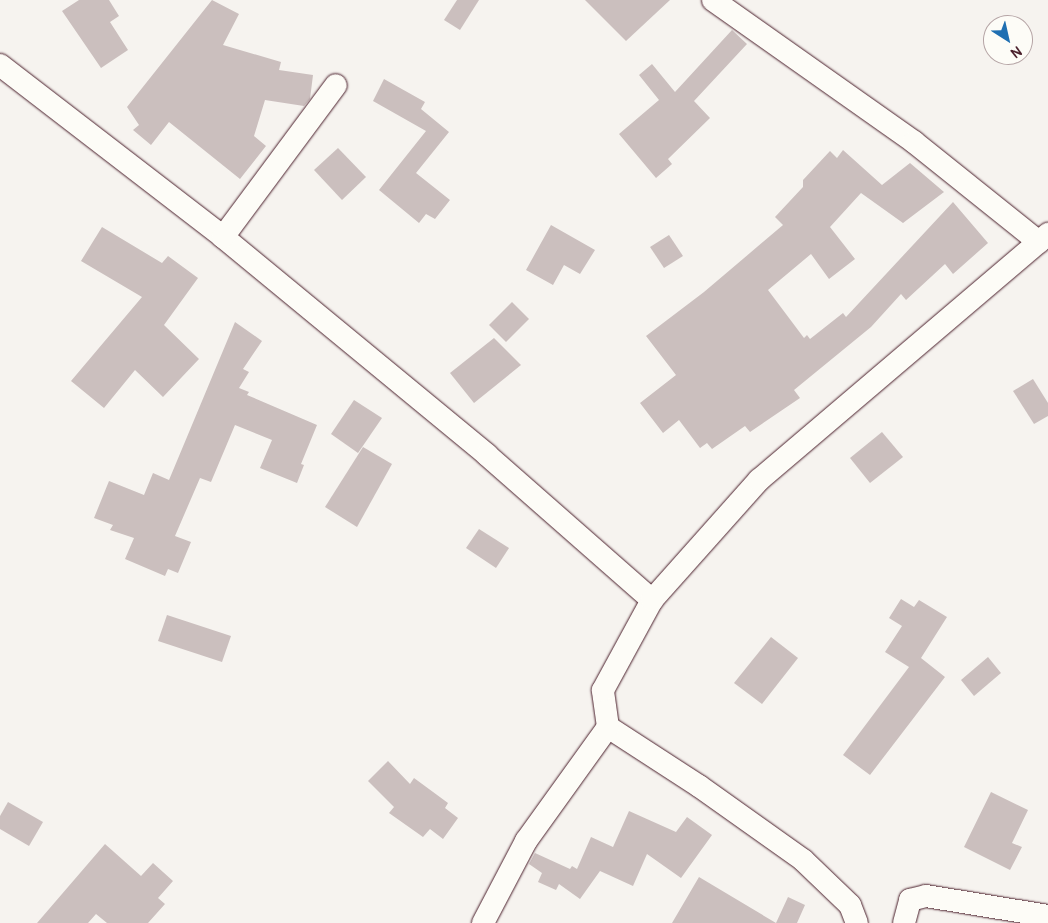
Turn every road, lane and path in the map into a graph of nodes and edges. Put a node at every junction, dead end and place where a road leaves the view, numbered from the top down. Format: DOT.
graph roads {
  1 [pos="713,0"];
  2 [pos="0,65"];
  3 [pos="336,85"];
  4 [pos="223,237"];
  5 [pos="1044,238"];
  6 [pos="652,600"];
  7 [pos="608,727"];
  8 [pos="1048,916"];
  9 [pos="483,923"];
  10 [pos="857,923"];
  11 [pos="904,923"];
  1 -- 5 [label="street"];
  2 -- 4 [label="street"];
  3 -- 4 [label="street"];
  4 -- 6 [label="street"];
  5 -- 6 [label="street"];
  6 -- 7 [label="street"];
  7 -- 9 [label="street"];
  7 -- 10 [label="street"];
  8 -- 11 [label="street"];
}
